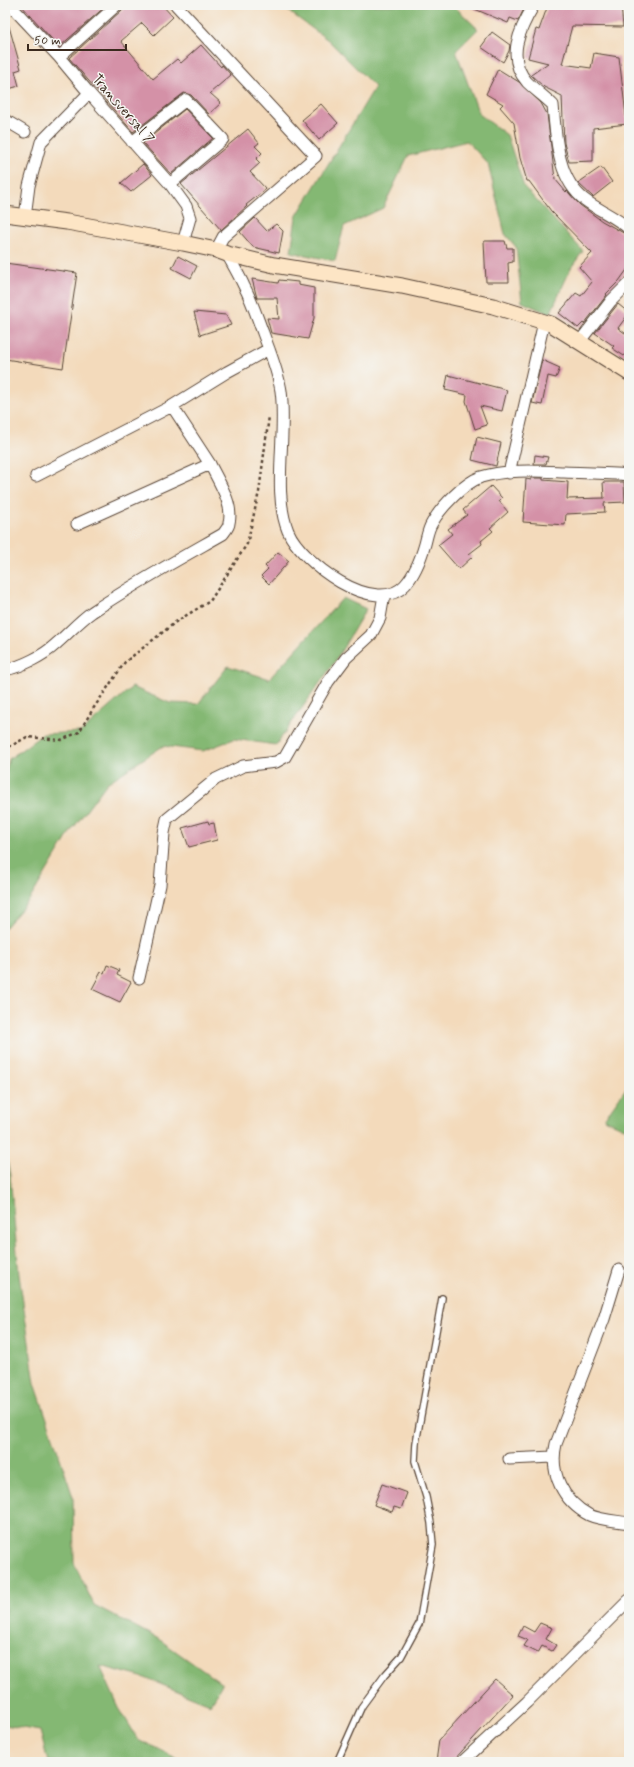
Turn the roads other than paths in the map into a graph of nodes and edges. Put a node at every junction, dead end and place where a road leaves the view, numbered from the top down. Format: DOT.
graph roads {
  1 [pos="10,5"];
  2 [pos="118,5"];
  3 [pos="176,5"];
  4 [pos="534,5"];
  5 [pos="59,57"];
  6 [pos="89,93"];
  7 [pos="5,120"];
  8 [pos="25,132"];
  9 [pos="132,142"];
  10 [pos="170,184"];
  11 [pos="5,214"];
  12 [pos="25,216"];
  13 [pos="629,229"];
  14 [pos="183,243"];
  15 [pos="221,252"];
  16 [pos="629,283"];
  17 [pos="544,322"];
  18 [pos="580,341"];
  19 [pos="269,350"];
  20 [pos="629,373"];
  21 [pos="172,406"];
  22 [pos="210,464"];
  23 [pos="509,473"];
  24 [pos="629,475"];
  25 [pos="36,476"];
  26 [pos="77,524"];
  27 [pos="384,595"];
  28 [pos="5,670"];
  29 [pos="139,978"];
  30 [pos="619,1270"];
  31 [pos="442,1298"];
  32 [pos="553,1457"];
  33 [pos="509,1459"];
  34 [pos="629,1523"];
  35 [pos="629,1600"];
  36 [pos="337,1762"];
  37 [pos="462,1762"];
  1 -- 5 [label="street, Transversal 7"];
  2 -- 5 [label="street"];
  3 -- 15 [label="street"];
  4 -- 13 [label="street"];
  5 -- 6 [label="street, Transversal 7"];
  6 -- 9 [label="street, Transversal 7"];
  6 -- 12 [label="street"];
  7 -- 8 [label="street"];
  9 -- 10 [label="street, Transversal 7"];
  9 -- 10 [label="street"];
  10 -- 14 [label="street, Transversal 7"];
  11 -- 12 [label="street"];
  12 -- 14 [label="street"];
  14 -- 15 [label="street"];
  15 -- 17 [label="street"];
  15 -- 19 [label="street"];
  16 -- 18 [label="street"];
  17 -- 18 [label="street"];
  17 -- 23 [label="street"];
  18 -- 20 [label="street"];
  19 -- 21 [label="street"];
  19 -- 27 [label="street"];
  21 -- 22 [label="street"];
  21 -- 25 [label="street"];
  22 -- 26 [label="street"];
  22 -- 28 [label="street"];
  23 -- 24 [label="street"];
  23 -- 27 [label="street"];
  27 -- 29 [label="street"];
  30 -- 32 [label="street"];
  31 -- 36 [label="lane"];
  32 -- 33 [label="street"];
  32 -- 34 [label="street"];
  35 -- 37 [label="street"];
}
